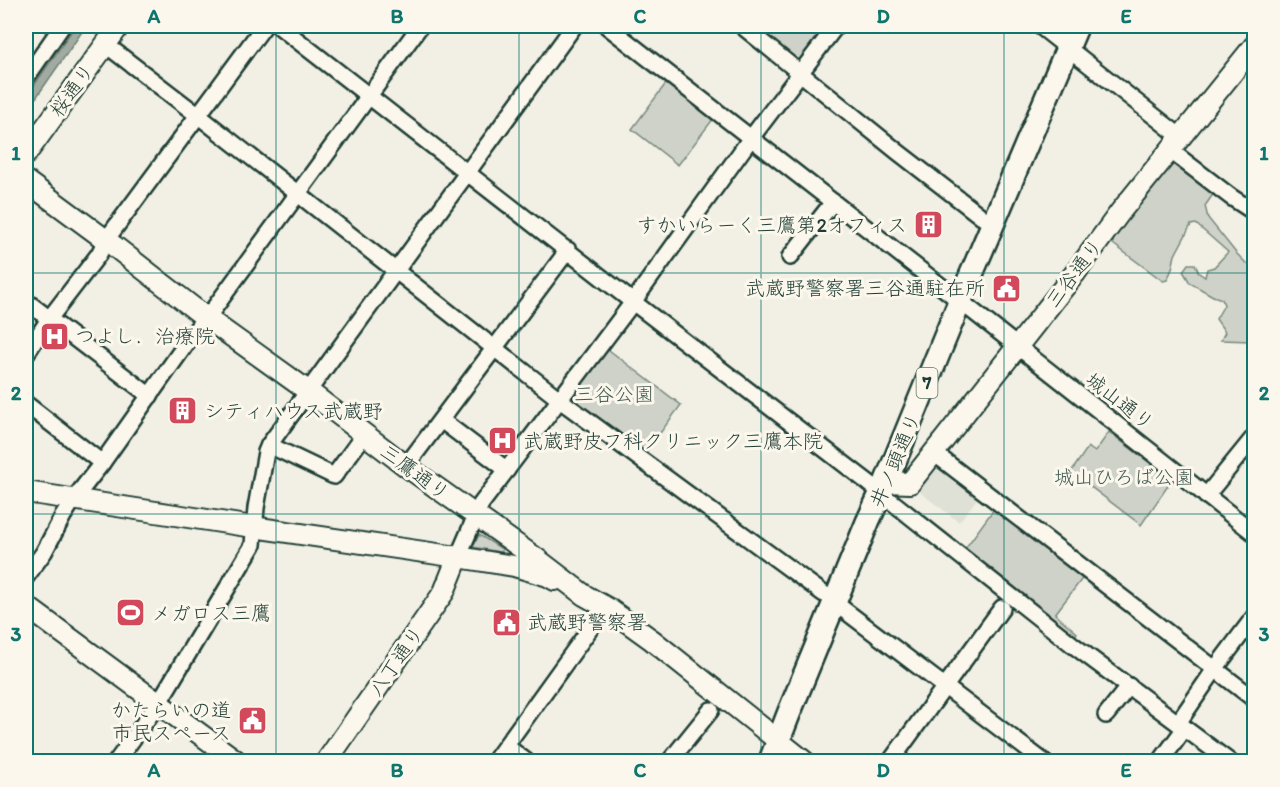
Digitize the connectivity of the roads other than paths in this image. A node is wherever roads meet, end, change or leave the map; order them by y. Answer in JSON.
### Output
{"nodes":[{"id":1,"x":62,"y":26,"type":"edge"},
{"id":2,"x":119,"y":26,"type":"edge"},
{"id":3,"x":264,"y":26,"type":"edge"},
{"id":4,"x":279,"y":26,"type":"edge"},
{"id":5,"x":420,"y":26,"type":"edge"},
{"id":6,"x":574,"y":26,"type":"edge"},
{"id":7,"x":607,"y":26,"type":"edge"},
{"id":8,"x":742,"y":26,"type":"edge"},
{"id":9,"x":836,"y":26,"type":"edge"},
{"id":10,"x":1040,"y":26,"type":"edge"},
{"id":11,"x":1077,"y":26,"type":"edge"},
{"id":12,"x":105,"y":44,"type":"junction"},
{"id":13,"x":1254,"y":46,"type":"edge"},
{"id":14,"x":1068,"y":47,"type":"junction"},
{"id":15,"x":801,"y":73,"type":"junction"},
{"id":16,"x":26,"y":78,"type":"edge"},
{"id":17,"x":369,"y":96,"type":"junction"},
{"id":18,"x":198,"y":115,"type":"junction"},
{"id":19,"x":752,"y":138,"type":"junction"},
{"id":20,"x":1176,"y":144,"type":"junction"},
{"id":21,"x":26,"y":154,"type":"edge"},
{"id":22,"x":468,"y":173,"type":"junction"},
{"id":23,"x":26,"y":181,"type":"edge"},
{"id":24,"x":298,"y":194,"type":"junction"},
{"id":25,"x":833,"y":202,"type":"junction"},
{"id":26,"x":1254,"y":213,"type":"edge"},
{"id":27,"x":993,"y":224,"type":"junction"},
{"id":28,"x":106,"y":240,"type":"junction"},
{"id":29,"x":568,"y":250,"type":"junction"},
{"id":30,"x":790,"y":257,"type":"dead end"},
{"id":31,"x":396,"y":271,"type":"junction"},
{"id":32,"x":26,"y":301,"type":"edge"},
{"id":33,"x":960,"y":301,"type":"junction"},
{"id":34,"x":633,"y":302,"type":"junction"},
{"id":35,"x":206,"y":317,"type":"junction"},
{"id":36,"x":50,"y":319,"type":"junction"},
{"id":37,"x":1017,"y":347,"type":"junction"},
{"id":38,"x":495,"y":348,"type":"junction"},
{"id":39,"x":26,"y":354,"type":"edge"},
{"id":40,"x":308,"y":391,"type":"junction"},
{"id":41,"x":150,"y":396,"type":"junction"},
{"id":42,"x":559,"y":399,"type":"junction"},
{"id":43,"x":26,"y":404,"type":"edge"},
{"id":44,"x":441,"y":420,"type":"junction"},
{"id":45,"x":364,"y":435,"type":"junction"},
{"id":46,"x":1254,"y":436,"type":"edge"},
{"id":47,"x":269,"y":446,"type":"junction"},
{"id":48,"x":934,"y":453,"type":"junction"},
{"id":49,"x":102,"y":463,"type":"junction"},
{"id":50,"x":406,"y":466,"type":"junction"},
{"id":51,"x":507,"y":470,"type":"junction"},
{"id":52,"x":26,"y":492,"type":"edge"},
{"id":53,"x":886,"y":492,"type":"junction"},
{"id":54,"x":1206,"y":496,"type":"junction"},
{"id":55,"x":74,"y":499,"type":"junction"},
{"id":56,"x":476,"y":516,"type":"junction"},
{"id":57,"x":255,"y":527,"type":"junction"},
{"id":58,"x":1254,"y":534,"type":"edge"},
{"id":59,"x":458,"y":557,"type":"junction"},
{"id":60,"x":26,"y":577,"type":"edge"},
{"id":61,"x":584,"y":595,"type":"junction"},
{"id":62,"x":829,"y":598,"type":"junction"},
{"id":63,"x":26,"y":606,"type":"edge"},
{"id":64,"x":1002,"y":608,"type":"dead end"},
{"id":65,"x":1254,"y":617,"type":"edge"},
{"id":66,"x":597,"y":619,"type":"dead end"},
{"id":67,"x":1215,"y":669,"type":"junction"},
{"id":68,"x":944,"y":686,"type":"junction"},
{"id":69,"x":1129,"y":686,"type":"junction"},
{"id":70,"x":1254,"y":699,"type":"edge"},
{"id":71,"x":158,"y":704,"type":"junction"},
{"id":72,"x":711,"y":710,"type":"dead end"},
{"id":73,"x":1106,"y":715,"type":"dead end"},
{"id":74,"x":1181,"y":725,"type":"junction"},
{"id":75,"x":778,"y":741,"type":"junction"},
{"id":76,"x":506,"y":746,"type":"junction"},
{"id":77,"x":116,"y":762,"type":"edge"},
{"id":78,"x":238,"y":762,"type":"edge"},
{"id":79,"x":326,"y":762,"type":"edge"},
{"id":80,"x":494,"y":762,"type":"edge"},
{"id":81,"x":527,"y":762,"type":"edge"},
{"id":82,"x":669,"y":762,"type":"edge"},
{"id":83,"x":770,"y":762,"type":"edge"},
{"id":84,"x":805,"y":762,"type":"edge"},
{"id":85,"x":890,"y":762,"type":"edge"},
{"id":86,"x":1044,"y":762,"type":"edge"},
{"id":87,"x":1160,"y":762,"type":"edge"},
{"id":88,"x":1230,"y":762,"type":"edge"}],
"edges":[{"from":1,"to":16,"type":"street"},
{"from":2,"to":12,"type":"street","name":"桜通り"},
{"from":3,"to":18,"type":"street"},
{"from":4,"to":17,"type":"street"},
{"from":5,"to":17,"type":"street"},
{"from":6,"to":22,"type":"street"},
{"from":7,"to":19,"type":"street","name":"城山通り"},
{"from":8,"to":15,"type":"street"},
{"from":9,"to":15,"type":"street"},
{"from":10,"to":14,"type":"street"},
{"from":11,"to":14,"type":"main road","name":"井ノ頭通り","number":"7"},
{"from":12,"to":18,"type":"street"},
{"from":12,"to":21,"type":"street","name":"桜通り"},
{"from":13,"to":20,"type":"street","name":"三谷通り"},
{"from":14,"to":20,"type":"street"},
{"from":14,"to":27,"type":"main road","name":"井ノ頭通り","number":"7"},
{"from":15,"to":19,"type":"street"},
{"from":15,"to":27,"type":"street"},
{"from":17,"to":22,"type":"street"},
{"from":17,"to":24,"type":"street"},
{"from":18,"to":24,"type":"street"},
{"from":18,"to":28,"type":"street"},
{"from":19,"to":25,"type":"street","name":"城山通り"},
{"from":19,"to":34,"type":"street"},
{"from":20,"to":26,"type":"street"},
{"from":20,"to":37,"type":"street","name":"三谷通り"},
{"from":22,"to":29,"type":"street"},
{"from":22,"to":31,"type":"street"},
{"from":23,"to":28,"type":"street","name":"三鷹通り"},
{"from":24,"to":31,"type":"street"},
{"from":24,"to":35,"type":"street"},
{"from":25,"to":30,"type":"street"},
{"from":25,"to":33,"type":"street","name":"城山通り"},
{"from":27,"to":33,"type":"main road","name":"井ノ頭通り","number":"7"},
{"from":28,"to":35,"type":"street","name":"三鷹通り"},
{"from":28,"to":36,"type":"street"},
{"from":29,"to":34,"type":"street"},
{"from":29,"to":38,"type":"street"},
{"from":31,"to":38,"type":"street"},
{"from":31,"to":40,"type":"street"},
{"from":32,"to":36,"type":"street"},
{"from":33,"to":37,"type":"street","name":"城山通り"},
{"from":33,"to":53,"type":"main road","name":"井ノ頭通り","number":"7"},
{"from":34,"to":42,"type":"street"},
{"from":34,"to":53,"type":"street"},
{"from":35,"to":40,"type":"street","name":"三鷹通り"},
{"from":35,"to":41,"type":"street"},
{"from":36,"to":39,"type":"street"},
{"from":36,"to":41,"type":"street"},
{"from":37,"to":48,"type":"street","name":"三谷通り"},
{"from":37,"to":54,"type":"street","name":"城山通り"},
{"from":38,"to":42,"type":"street"},
{"from":38,"to":44,"type":"street"},
{"from":40,"to":45,"type":"street","name":"三鷹通り"},
{"from":40,"to":47,"type":"street"},
{"from":41,"to":49,"type":"street"},
{"from":42,"to":51,"type":"street"},
{"from":42,"to":62,"type":"street"},
{"from":43,"to":49,"type":"street"},
{"from":44,"to":50,"type":"street"},
{"from":44,"to":51,"type":"street"},
{"from":45,"to":47,"type":"street"},
{"from":45,"to":50,"type":"street","name":"三鷹通り"},
{"from":46,"to":54,"type":"street"},
{"from":47,"to":57,"type":"street"},
{"from":48,"to":53,"type":"street","name":"三谷通り"},
{"from":48,"to":67,"type":"street"},
{"from":49,"to":55,"type":"street"},
{"from":50,"to":56,"type":"street","name":"三鷹通り"},
{"from":51,"to":56,"type":"street"},
{"from":52,"to":55,"type":"street"},
{"from":53,"to":62,"type":"main road","name":"井ノ頭通り","number":"7"},
{"from":53,"to":69,"type":"street"},
{"from":54,"to":58,"type":"street","name":"城山通り"},
{"from":55,"to":57,"type":"street"},
{"from":55,"to":60,"type":"street"},
{"from":56,"to":59,"type":"street"},
{"from":56,"to":61,"type":"street","name":"三鷹通り"},
{"from":57,"to":59,"type":"street"},
{"from":57,"to":71,"type":"street"},
{"from":59,"to":61,"type":"street"},
{"from":59,"to":79,"type":"street","name":"八丁通り"},
{"from":61,"to":75,"type":"street","name":"三鷹通り"},
{"from":62,"to":68,"type":"street"},
{"from":62,"to":75,"type":"main road","name":"井ノ頭通り","number":"7"},
{"from":63,"to":71,"type":"street"},
{"from":64,"to":68,"type":"street"},
{"from":65,"to":67,"type":"street"},
{"from":66,"to":76,"type":"street"},
{"from":67,"to":70,"type":"street"},
{"from":67,"to":74,"type":"street"},
{"from":68,"to":85,"type":"street"},
{"from":68,"to":86,"type":"street"},
{"from":69,"to":73,"type":"street"},
{"from":69,"to":74,"type":"street"},
{"from":71,"to":77,"type":"street"},
{"from":71,"to":78,"type":"street"},
{"from":72,"to":82,"type":"street"},
{"from":74,"to":87,"type":"street"},
{"from":74,"to":88,"type":"street"},
{"from":75,"to":83,"type":"main road","name":"井ノ頭通り","number":"7"},
{"from":75,"to":84,"type":"street","name":"三鷹通り"},
{"from":76,"to":80,"type":"street"},
{"from":76,"to":81,"type":"street"}]}
